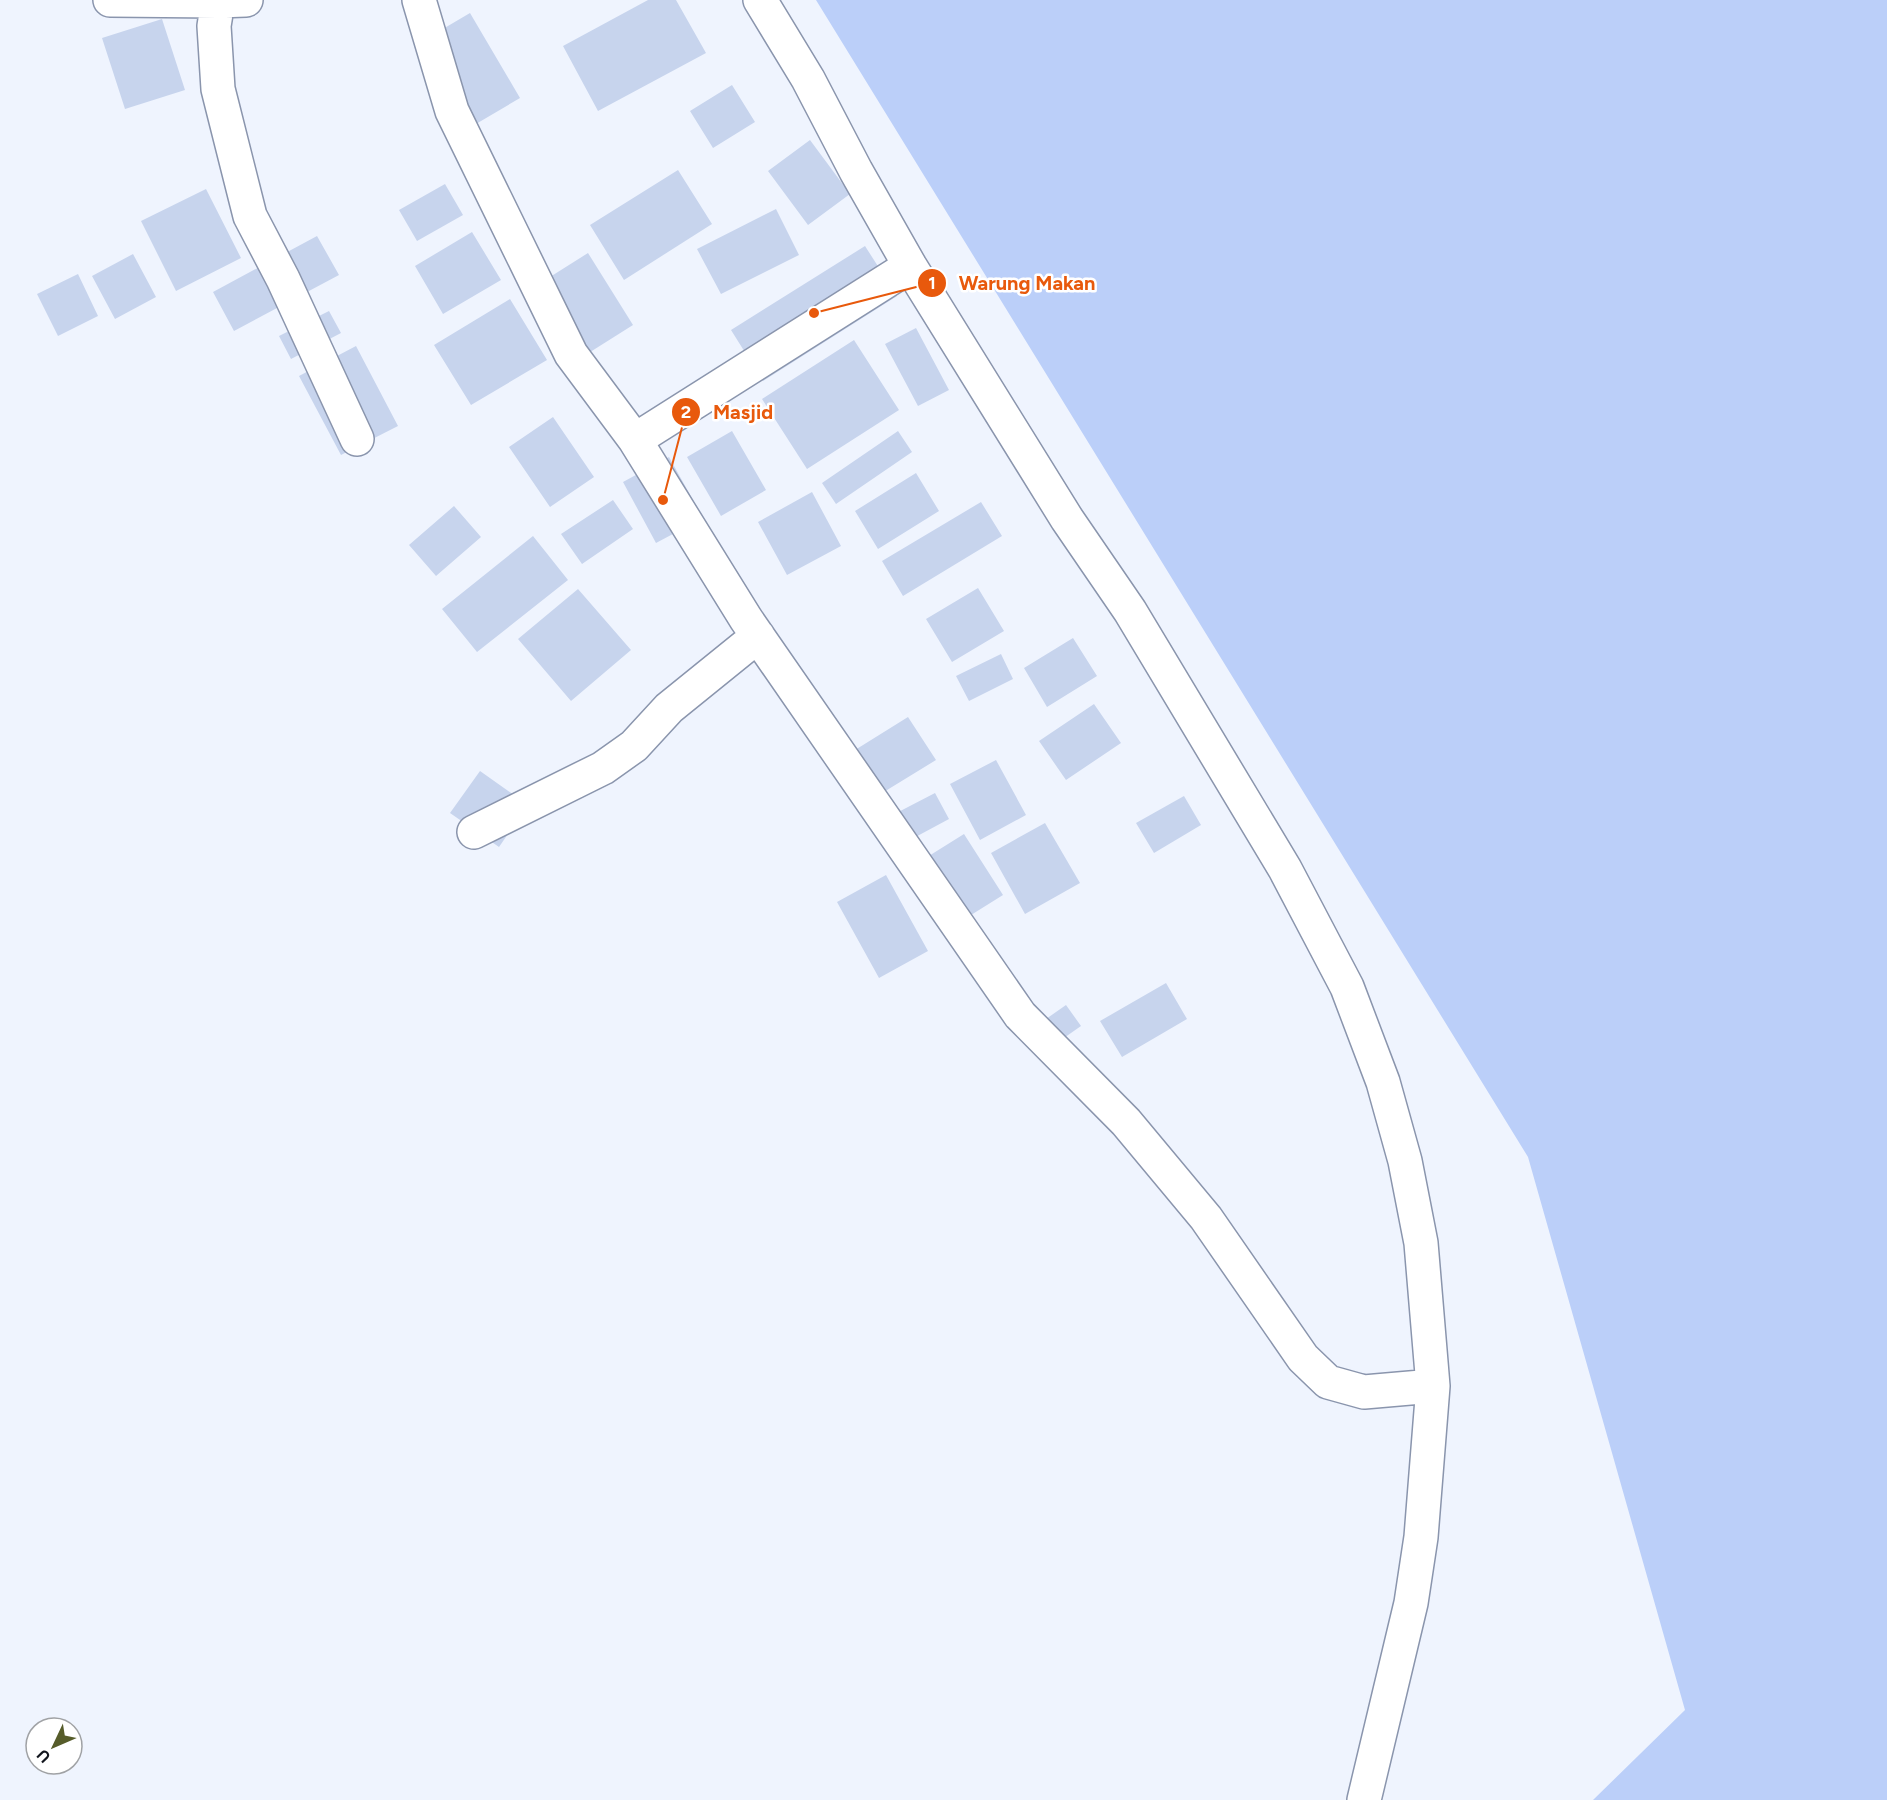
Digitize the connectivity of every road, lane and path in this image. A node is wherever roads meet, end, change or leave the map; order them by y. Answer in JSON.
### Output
{"nodes":[{"id":1,"x":110,"y":0,"type":"edge"},
{"id":2,"x":419,"y":0,"type":"edge"},
{"id":3,"x":760,"y":0,"type":"edge"},
{"id":4,"x":232,"y":1,"type":"edge"},
{"id":5,"x":910,"y":266,"type":"junction"},
{"id":6,"x":357,"y":440,"type":"dead end"},
{"id":7,"x":635,"y":440,"type":"junction"},
{"id":8,"x":758,"y":636,"type":"junction"},
{"id":9,"x":474,"y":832,"type":"dead end"},
{"id":10,"x":1433,"y":1386,"type":"junction"},
{"id":11,"x":1364,"y":1800,"type":"edge"}],
"edges":[{"from":1,"to":4,"type":"street"},
{"from":2,"to":7,"type":"street"},
{"from":3,"to":5,"type":"street"},
{"from":4,"to":6,"type":"street"},
{"from":5,"to":7,"type":"street"},
{"from":5,"to":10,"type":"street"},
{"from":7,"to":8,"type":"street"},
{"from":8,"to":9,"type":"street"},
{"from":8,"to":10,"type":"street"},
{"from":10,"to":11,"type":"street"}]}
